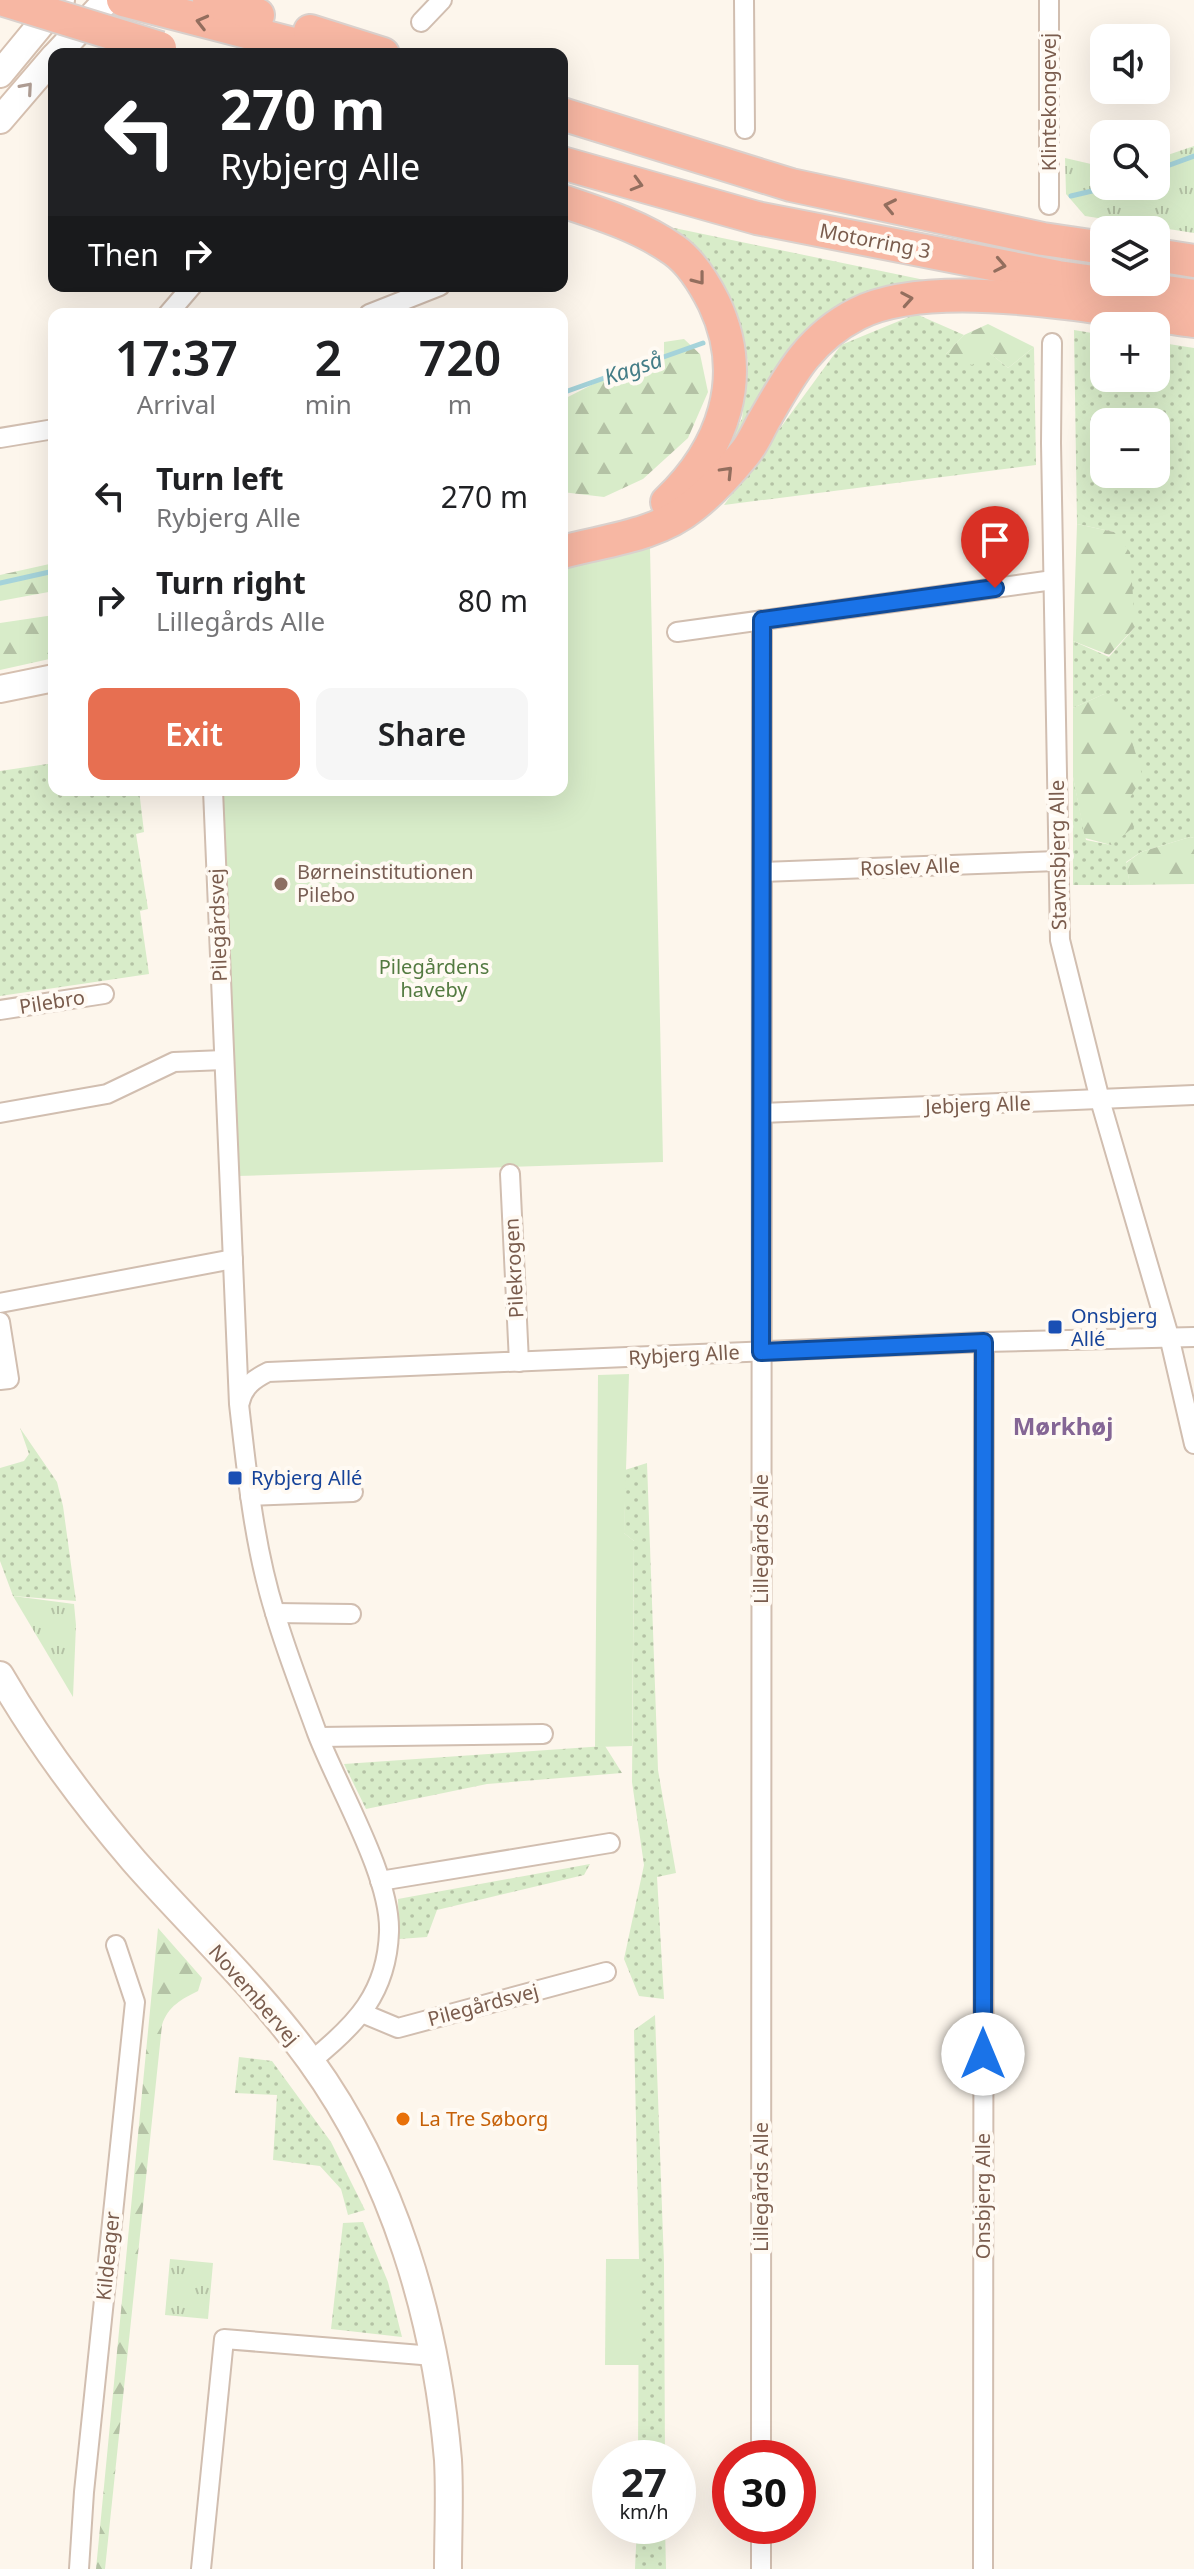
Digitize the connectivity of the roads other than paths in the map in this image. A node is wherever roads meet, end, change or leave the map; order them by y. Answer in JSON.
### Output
{"nodes":[{"id":1,"x":4,"y":0,"type":"edge"},
{"id":2,"x":61,"y":0,"type":"edge"},
{"id":3,"x":209,"y":0,"type":"edge"},
{"id":4,"x":442,"y":0,"type":"edge"},
{"id":5,"x":744,"y":0,"type":"edge"},
{"id":6,"x":1049,"y":0,"type":"edge"},
{"id":7,"x":108,"y":2,"type":"edge"},
{"id":8,"x":421,"y":22,"type":"dead end"},
{"id":9,"x":64,"y":48,"type":"edge"},
{"id":10,"x":159,"y":48,"type":"edge"},
{"id":11,"x":308,"y":48,"type":"edge"},
{"id":12,"x":364,"y":48,"type":"edge"},
{"id":13,"x":48,"y":65,"type":"edge"},
{"id":14,"x":0,"y":74,"type":"edge"},
{"id":15,"x":568,"y":116,"type":"edge"},
{"id":16,"x":0,"y":120,"type":"edge"},
{"id":17,"x":745,"y":129,"type":"dead end"},
{"id":18,"x":568,"y":165,"type":"edge"},
{"id":19,"x":568,"y":203,"type":"edge"},
{"id":20,"x":1049,"y":205,"type":"dead end"},
{"id":21,"x":1090,"y":246,"type":"edge"},
{"id":22,"x":1170,"y":257,"type":"edge"},
{"id":23,"x":1194,"y":261,"type":"edge"},
{"id":24,"x":187,"y":292,"type":"edge"},
{"id":25,"x":425,"y":292,"type":"edge"},
{"id":26,"x":1194,"y":296,"type":"edge"},
{"id":27,"x":173,"y":308,"type":"edge"},
{"id":28,"x":384,"y":308,"type":"edge"},
{"id":29,"x":1194,"y":321,"type":"edge"},
{"id":30,"x":1052,"y":343,"type":"dead end"},
{"id":31,"x":48,"y":430,"type":"edge"},
{"id":32,"x":0,"y":438,"type":"edge"},
{"id":33,"x":615,"y":538,"type":"junction"},
{"id":34,"x":568,"y":550,"type":"edge"},
{"id":35,"x":1053,"y":580,"type":"junction"},
{"id":36,"x":762,"y":620,"type":"junction"},
{"id":37,"x":677,"y":632,"type":"dead end"},
{"id":38,"x":48,"y":679,"type":"edge"},
{"id":39,"x":0,"y":689,"type":"edge"},
{"id":40,"x":213,"y":796,"type":"edge"},
{"id":41,"x":1058,"y":861,"type":"junction"},
{"id":42,"x":762,"y":872,"type":"junction"},
{"id":43,"x":104,"y":994,"type":"dead end"},
{"id":44,"x":0,"y":1010,"type":"edge"},
{"id":45,"x":224,"y":1060,"type":"junction"},
{"id":46,"x":1194,"y":1095,"type":"edge"},
{"id":47,"x":1100,"y":1100,"type":"junction"},
{"id":48,"x":0,"y":1113,"type":"edge"},
{"id":49,"x":762,"y":1113,"type":"junction"},
{"id":50,"x":510,"y":1174,"type":"dead end"},
{"id":51,"x":233,"y":1259,"type":"junction"},
{"id":52,"x":0,"y":1303,"type":"edge"},
{"id":53,"x":0,"y":1322,"type":"edge"},
{"id":54,"x":1169,"y":1336,"type":"junction"},
{"id":55,"x":1194,"y":1337,"type":"edge"},
{"id":56,"x":984,"y":1342,"type":"junction"},
{"id":57,"x":761,"y":1352,"type":"junction"},
{"id":58,"x":519,"y":1362,"type":"junction"},
{"id":59,"x":0,"y":1380,"type":"edge"},
{"id":60,"x":239,"y":1404,"type":"junction"},
{"id":61,"x":1194,"y":1444,"type":"edge"},
{"id":62,"x":353,"y":1492,"type":"dead end"},
{"id":63,"x":250,"y":1496,"type":"junction"},
{"id":64,"x":275,"y":1613,"type":"junction"},
{"id":65,"x":351,"y":1614,"type":"dead end"},
{"id":66,"x":0,"y":1675,"type":"edge"},
{"id":67,"x":543,"y":1734,"type":"dead end"},
{"id":68,"x":319,"y":1737,"type":"junction"},
{"id":69,"x":610,"y":1843,"type":"dead end"},
{"id":70,"x":380,"y":1881,"type":"junction"},
{"id":71,"x":116,"y":1945,"type":"dead end"},
{"id":72,"x":606,"y":1972,"type":"dead end"},
{"id":73,"x":362,"y":2013,"type":"junction"},
{"id":74,"x":311,"y":2061,"type":"junction"},
{"id":75,"x":434,"y":2356,"type":"junction"},
{"id":76,"x":761,"y":2440,"type":"edge"},
{"id":77,"x":761,"y":2544,"type":"edge"},
{"id":78,"x":79,"y":2569,"type":"edge"},
{"id":79,"x":201,"y":2569,"type":"edge"},
{"id":80,"x":448,"y":2569,"type":"edge"},
{"id":81,"x":761,"y":2569,"type":"edge"},
{"id":82,"x":983,"y":2569,"type":"edge"}],
"edges":[{"from":1,"to":10,"type":"highway","bridge":true},
{"from":2,"to":14,"type":"street"},
{"from":3,"to":12,"type":"highway"},
{"from":4,"to":8,"type":"street"},
{"from":5,"to":17,"type":"street"},
{"from":6,"to":20,"type":"street","name":"Klintekongevej"},
{"from":7,"to":9,"type":"street"},
{"from":11,"to":7,"type":"highway","one_way":true},
{"from":16,"to":13,"type":"street","one_way":true},
{"from":21,"to":15,"type":"highway","name":"Motorring 3","one_way":true},
{"from":18,"to":26,"type":"highway","name":"Motorring 3","one_way":true},
{"from":19,"to":33,"type":"highway","one_way":true},
{"from":22,"to":23,"type":"highway"},
{"from":24,"to":27,"type":"street"},
{"from":25,"to":28,"type":"street"},
{"from":33,"to":29,"type":"highway","one_way":true},
{"from":30,"to":35,"type":"street","name":"Stavnsbjerg Alle"},
{"from":31,"to":32,"type":"street"},
{"from":33,"to":34,"type":"highway"},
{"from":35,"to":36,"type":"street"},
{"from":35,"to":41,"type":"street","name":"Stavnsbjerg Alle"},
{"from":36,"to":37,"type":"street"},
{"from":36,"to":42,"type":"street","name":"Lillegårds Alle"},
{"from":38,"to":39,"type":"street"},
{"from":40,"to":45,"type":"street","name":"Pilegårdsvej"},
{"from":41,"to":42,"type":"street","name":"Roslev Alle"},
{"from":41,"to":47,"type":"street","name":"Stavnsbjerg Alle"},
{"from":42,"to":49,"type":"street","name":"Lillegårds Alle"},
{"from":43,"to":44,"type":"street","name":"Pilebro"},
{"from":45,"to":48,"type":"street"},
{"from":45,"to":51,"type":"street","name":"Pilegårdsvej"},
{"from":46,"to":47,"type":"street","name":"Jebjerg Alle"},
{"from":47,"to":49,"type":"street","name":"Jebjerg Alle"},
{"from":47,"to":54,"type":"street","name":"Stavnsbjerg Alle"},
{"from":49,"to":57,"type":"street","name":"Lillegårds Alle"},
{"from":50,"to":58,"type":"street","name":"Pilekrogen"},
{"from":51,"to":52,"type":"street"},
{"from":51,"to":60,"type":"street","name":"Pilegårdsvej"},
{"from":53,"to":59,"type":"street"},
{"from":54,"to":55,"type":"street","name":"Rybjerg Alle"},
{"from":54,"to":56,"type":"street","name":"Rybjerg Alle"},
{"from":54,"to":61,"type":"street","name":"Stavnsbjerg Alle"},
{"from":56,"to":57,"type":"street","name":"Rybjerg Alle"},
{"from":56,"to":82,"type":"street","name":"Onsbjerg Alle"},
{"from":57,"to":58,"type":"street","name":"Rybjerg Alle"},
{"from":57,"to":76,"type":"street","name":"Lillegårds Alle"},
{"from":58,"to":60,"type":"street","name":"Rybjerg Alle"},
{"from":60,"to":63,"type":"street","name":"Pilegårdsvej"},
{"from":62,"to":63,"type":"street"},
{"from":63,"to":64,"type":"street","name":"Pilegårdsvej"},
{"from":64,"to":65,"type":"street"},
{"from":64,"to":68,"type":"street","name":"Pilegårdsvej"},
{"from":66,"to":74,"type":"street","name":"Novembervej"},
{"from":67,"to":68,"type":"street"},
{"from":68,"to":70,"type":"street","name":"Pilegårdsvej"},
{"from":69,"to":70,"type":"street"},
{"from":70,"to":73,"type":"street","name":"Pilegårdsvej"},
{"from":71,"to":78,"type":"street","name":"Kildeager"},
{"from":72,"to":73,"type":"street","name":"Pilegårdsvej"},
{"from":73,"to":74,"type":"street","name":"Pilegårdsvej"},
{"from":74,"to":75,"type":"street","name":"Novembervej"},
{"from":75,"to":79,"type":"street"},
{"from":75,"to":80,"type":"street","name":"Novembervej"},
{"from":77,"to":81,"type":"street"}]}
